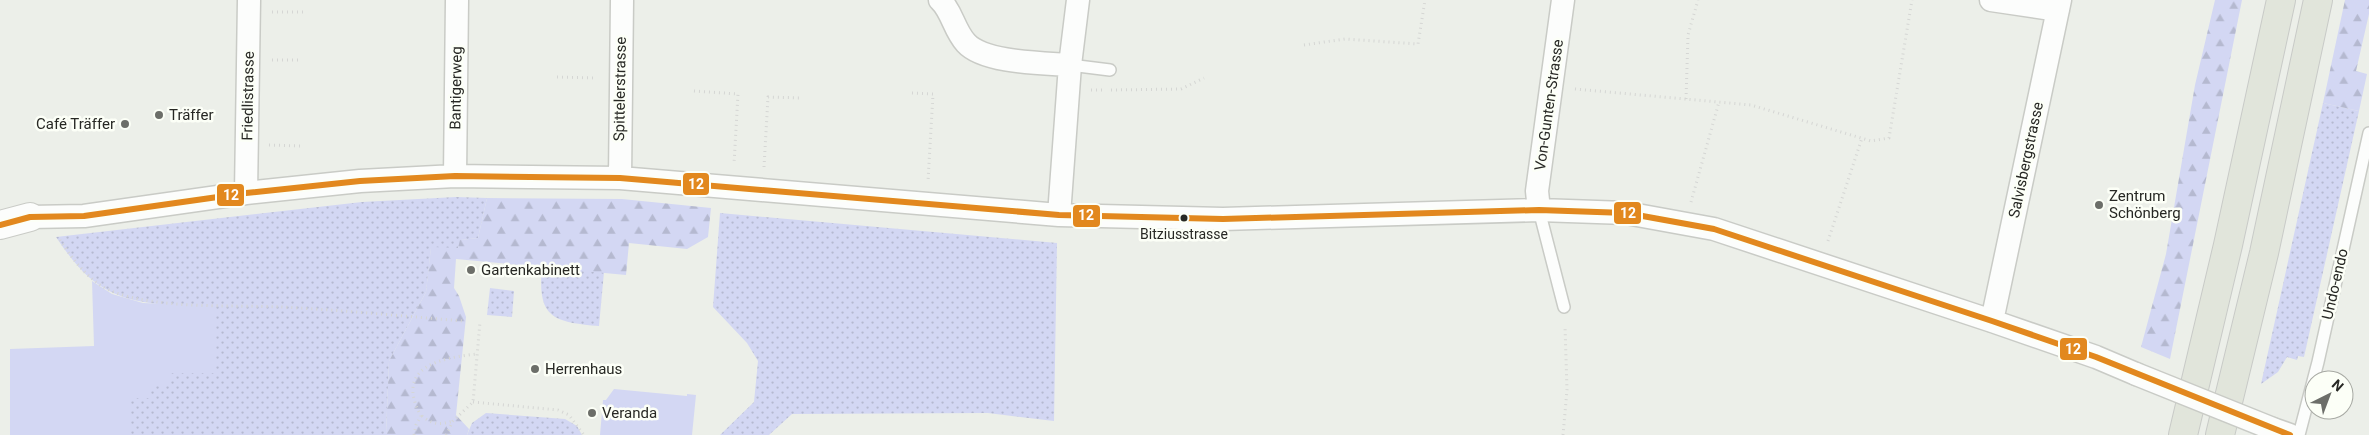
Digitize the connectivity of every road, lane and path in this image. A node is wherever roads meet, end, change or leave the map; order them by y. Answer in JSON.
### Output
{"nodes":[{"id":1,"x":249,"y":0,"type":"edge"},
{"id":2,"x":457,"y":0,"type":"edge"},
{"id":3,"x":622,"y":0,"type":"edge"},
{"id":4,"x":940,"y":0,"type":"edge"},
{"id":5,"x":1078,"y":0,"type":"edge"},
{"id":6,"x":1425,"y":0,"type":"edge"},
{"id":7,"x":1564,"y":0,"type":"edge"},
{"id":8,"x":1698,"y":0,"type":"edge"},
{"id":9,"x":1912,"y":0,"type":"edge"},
{"id":10,"x":1991,"y":0,"type":"edge"},
{"id":11,"x":2281,"y":0,"type":"edge"},
{"id":12,"x":2318,"y":0,"type":"edge"},
{"id":13,"x":2058,"y":5,"type":"edge"},
{"id":14,"x":283,"y":12,"type":"dead end"},
{"id":15,"x":303,"y":12,"type":"dead end"},
{"id":16,"x":1304,"y":45,"type":"dead end"},
{"id":17,"x":282,"y":60,"type":"dead end"},
{"id":18,"x":302,"y":60,"type":"dead end"},
{"id":19,"x":1070,"y":66,"type":"junction"},
{"id":20,"x":1110,"y":70,"type":"dead end"},
{"id":21,"x":557,"y":77,"type":"dead end"},
{"id":22,"x":598,"y":78,"type":"dead end"},
{"id":23,"x":1204,"y":78,"type":"dead end"},
{"id":24,"x":1572,"y":89,"type":"dead end"},
{"id":25,"x":694,"y":91,"type":"dead end"},
{"id":26,"x":1083,"y":91,"type":"dead end"},
{"id":27,"x":912,"y":93,"type":"dead end"},
{"id":28,"x":802,"y":98,"type":"dead end"},
{"id":29,"x":1686,"y":99,"type":"junction"},
{"id":30,"x":1720,"y":102,"type":"junction"},
{"id":31,"x":2369,"y":133,"type":"edge"},
{"id":32,"x":1862,"y":138,"type":"junction"},
{"id":33,"x":280,"y":146,"type":"dead end"},
{"id":34,"x":301,"y":146,"type":"dead end"},
{"id":35,"x":734,"y":170,"type":"dead end"},
{"id":36,"x":764,"y":173,"type":"dead end"},
{"id":37,"x":455,"y":176,"type":"junction"},
{"id":38,"x":620,"y":178,"type":"junction"},
{"id":39,"x":928,"y":185,"type":"dead end"},
{"id":40,"x":246,"y":193,"type":"junction"},
{"id":41,"x":1691,"y":205,"type":"dead end"},
{"id":42,"x":1539,"y":210,"type":"junction"},
{"id":43,"x":0,"y":215,"type":"edge"},
{"id":44,"x":1059,"y":215,"type":"junction"},
{"id":45,"x":41,"y":218,"type":"junction"},
{"id":46,"x":0,"y":225,"type":"edge"},
{"id":47,"x":1826,"y":246,"type":"dead end"},
{"id":48,"x":1564,"y":307,"type":"joint"},
{"id":49,"x":463,"y":321,"type":"dead end"},
{"id":50,"x":1992,"y":321,"type":"junction"},
{"id":51,"x":480,"y":322,"type":"dead end"},
{"id":52,"x":477,"y":354,"type":"junction"},
{"id":53,"x":473,"y":402,"type":"junction"},
{"id":54,"x":422,"y":416,"type":"junction"},
{"id":55,"x":453,"y":421,"type":"junction"},
{"id":56,"x":2282,"y":432,"type":"edge"},
{"id":57,"x":414,"y":435,"type":"edge"},
{"id":58,"x":446,"y":435,"type":"edge"},
{"id":59,"x":584,"y":435,"type":"edge"},
{"id":60,"x":1564,"y":435,"type":"edge"},
{"id":61,"x":2183,"y":435,"type":"edge"},
{"id":62,"x":2220,"y":435,"type":"edge"},
{"id":63,"x":2299,"y":435,"type":"edge"}],
"edges":[{"from":1,"to":40,"type":"street","name":"Friedlistrasse"},
{"from":2,"to":37,"type":"street","name":"Bantigerweg"},
{"from":3,"to":38,"type":"street","name":"Spittelerstrasse"},
{"from":4,"to":19,"type":"street"},
{"from":5,"to":19,"type":"street"},
{"from":6,"to":16,"type":"path"},
{"from":7,"to":42,"type":"street","name":"Von-Gunten-Strasse"},
{"from":8,"to":29,"type":"path"},
{"from":9,"to":32,"type":"path"},
{"from":10,"to":13,"type":"street"},
{"from":11,"to":61,"type":"highway"},
{"from":12,"to":62,"type":"highway"},
{"from":13,"to":50,"type":"street","name":"Salvisbergstrasse"},
{"from":14,"to":15,"type":"path"},
{"from":17,"to":18,"type":"path"},
{"from":19,"to":20,"type":"lane"},
{"from":19,"to":44,"type":"street"},
{"from":21,"to":22,"type":"path"},
{"from":23,"to":26,"type":"path"},
{"from":24,"to":29,"type":"path"},
{"from":25,"to":35,"type":"path"},
{"from":27,"to":39,"type":"path"},
{"from":28,"to":36,"type":"path"},
{"from":29,"to":30,"type":"path"},
{"from":30,"to":32,"type":"path"},
{"from":30,"to":41,"type":"path"},
{"from":31,"to":63,"type":"lane","name":"Undo-endo"},
{"from":32,"to":47,"type":"path"},
{"from":33,"to":34,"type":"path"},
{"from":37,"to":38,"type":"street"},
{"from":37,"to":40,"type":"street"},
{"from":38,"to":44,"type":"street"},
{"from":40,"to":45,"type":"street"},
{"from":42,"to":44,"type":"street"},
{"from":42,"to":48,"type":"lane"},
{"from":42,"to":50,"type":"street"},
{"from":43,"to":45,"type":"street"},
{"from":45,"to":46,"type":"street"},
{"from":45,"to":49,"type":"path"},
{"from":48,"to":60,"type":"path"},
{"from":50,"to":56,"type":"street","bridge":true},
{"from":51,"to":52,"type":"path"},
{"from":52,"to":53,"type":"path"},
{"from":52,"to":54,"type":"path"},
{"from":53,"to":55,"type":"path"},
{"from":53,"to":59,"type":"path"},
{"from":54,"to":55,"type":"path"},
{"from":54,"to":57,"type":"path"},
{"from":55,"to":58,"type":"path"}]}
